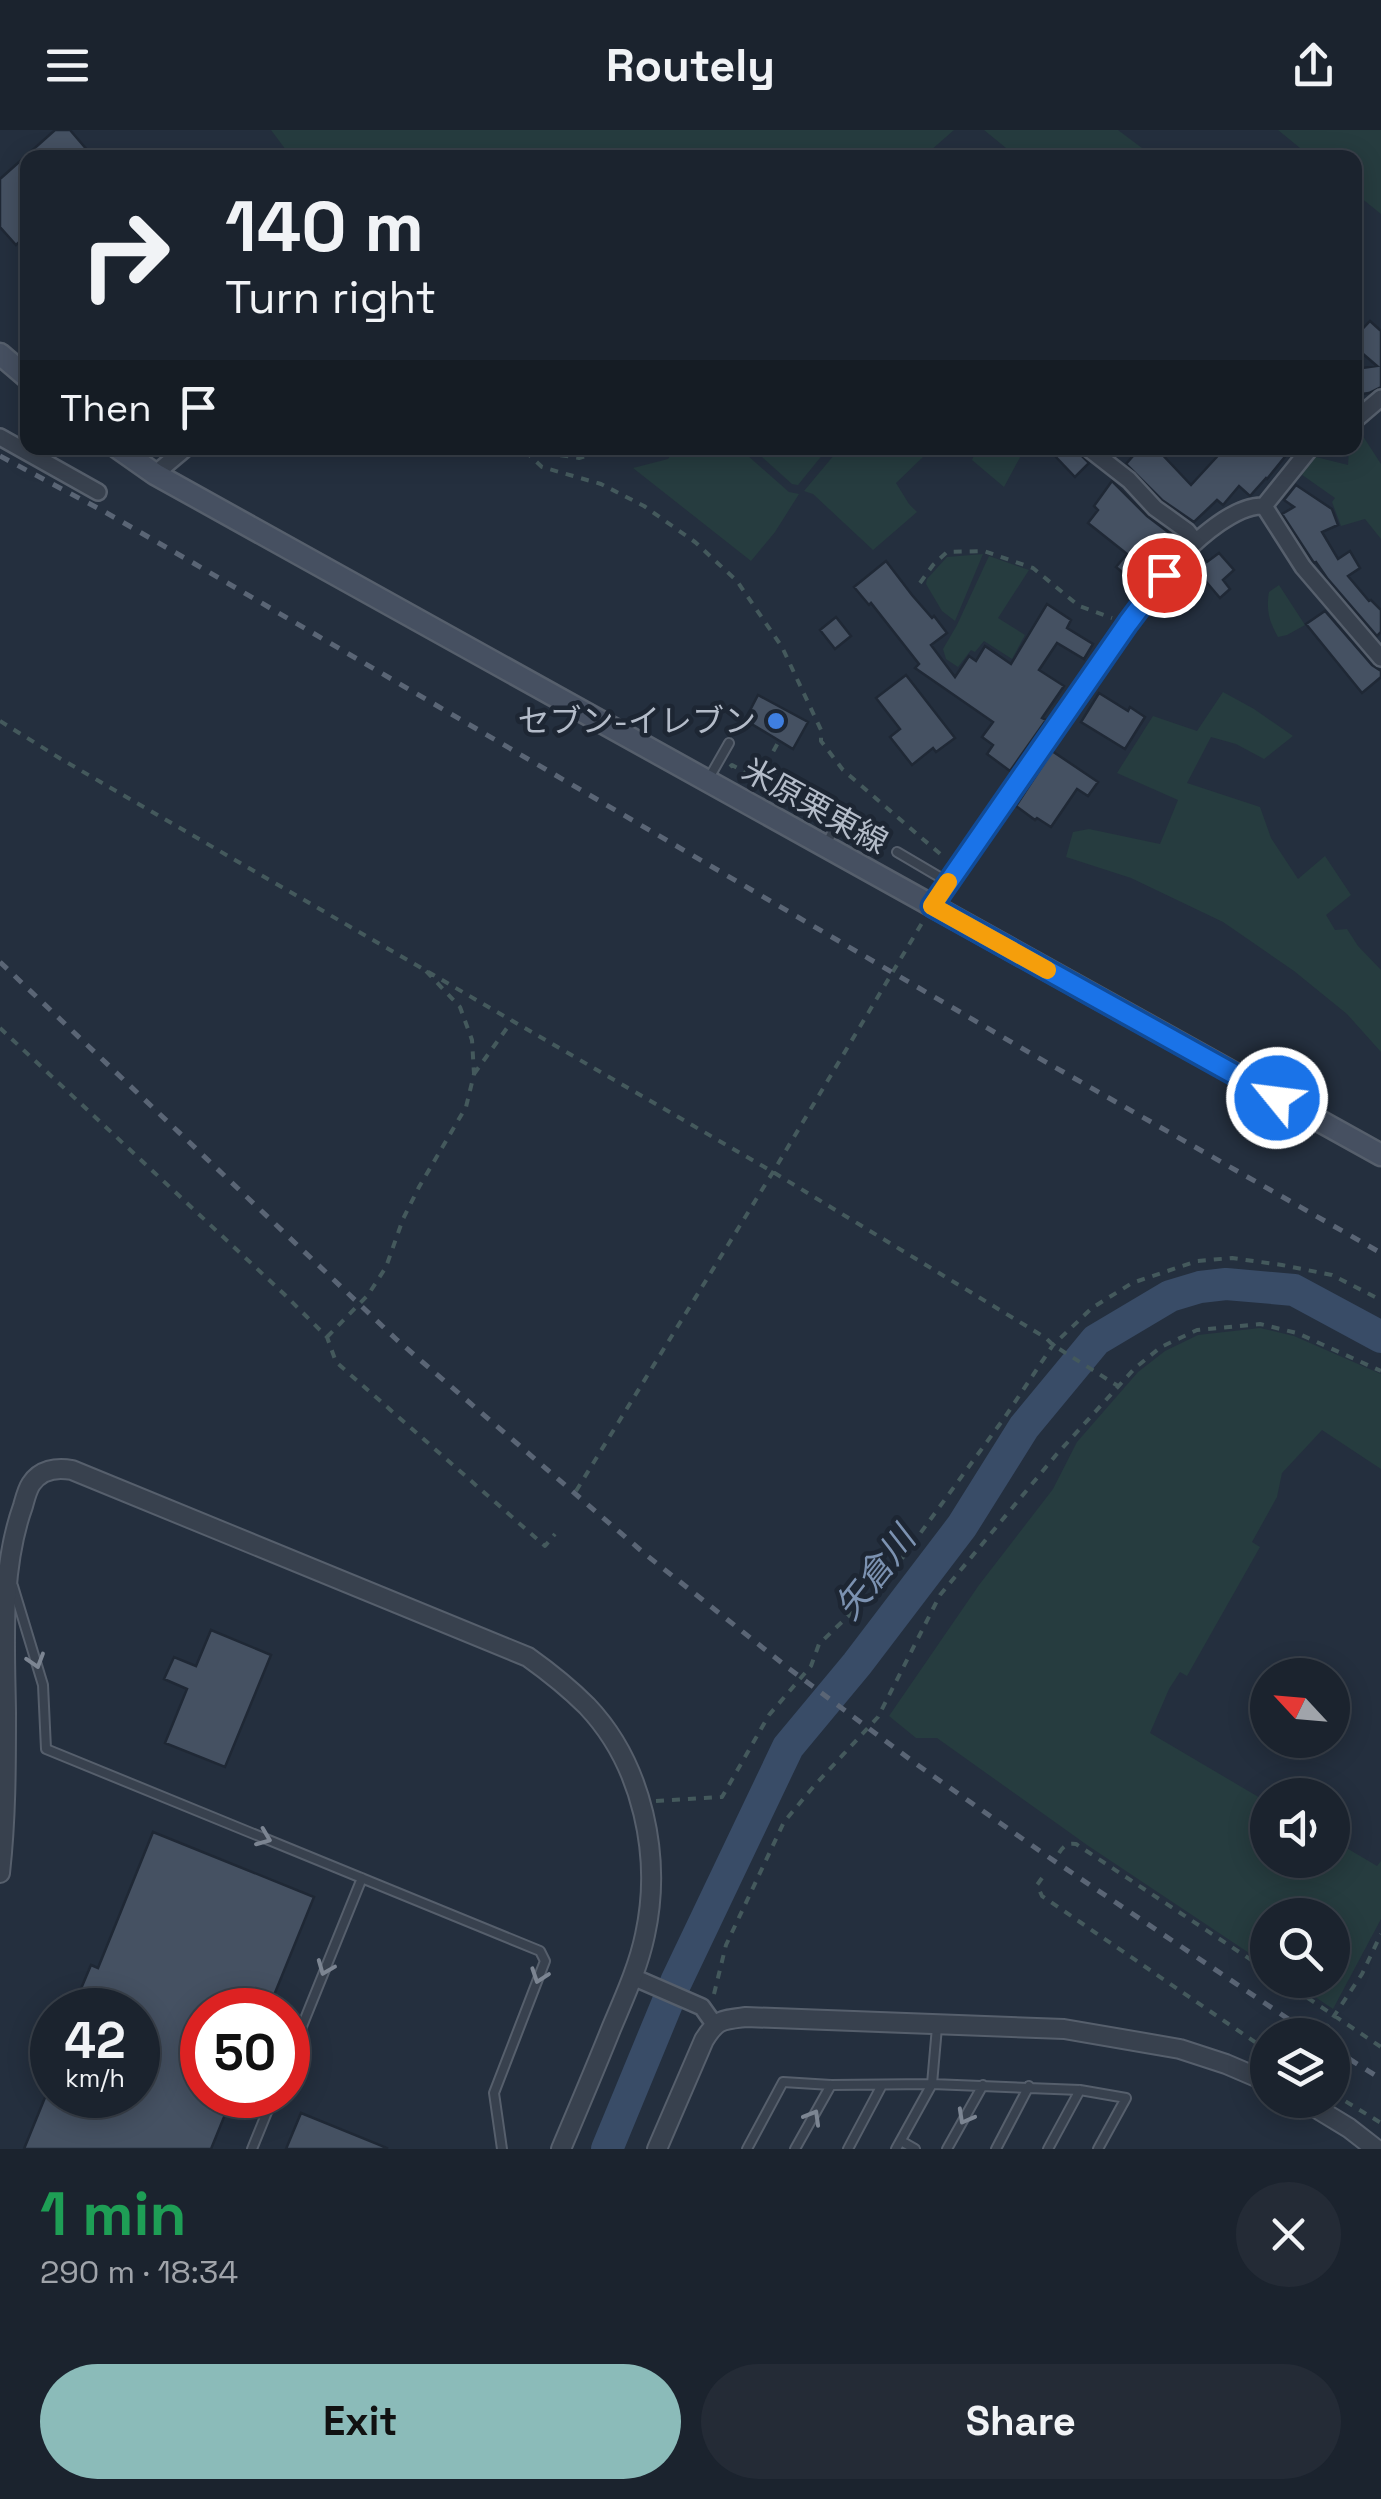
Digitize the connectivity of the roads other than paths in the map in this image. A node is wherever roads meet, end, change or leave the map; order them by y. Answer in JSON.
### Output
{"nodes":[{"id":1,"x":0,"y":354,"type":"edge"},
{"id":2,"x":20,"y":371,"type":"edge"},
{"id":3,"x":32,"y":455,"type":"edge"},
{"id":4,"x":128,"y":455,"type":"edge"},
{"id":5,"x":178,"y":455,"type":"edge"},
{"id":6,"x":1097,"y":455,"type":"edge"},
{"id":7,"x":1304,"y":455,"type":"edge"},
{"id":8,"x":155,"y":474,"type":"junction"},
{"id":9,"x":98,"y":492,"type":"dead end"},
{"id":10,"x":1264,"y":506,"type":"junction"},
{"id":11,"x":1196,"y":542,"type":"junction"},
{"id":12,"x":1381,"y":658,"type":"edge"},
{"id":13,"x":728,"y":742,"type":"dead end"},
{"id":14,"x":716,"y":778,"type":"junction"},
{"id":15,"x":843,"y":811,"type":"dead end"},
{"id":16,"x":825,"y":846,"type":"junction"},
{"id":17,"x":898,"y":852,"type":"dead end"},
{"id":18,"x":953,"y":875,"type":"junction"},
{"id":19,"x":932,"y":906,"type":"junction"},
{"id":20,"x":1381,"y":1155,"type":"edge"},
{"id":21,"x":8,"y":1568,"type":"junction"},
{"id":22,"x":3,"y":1757,"type":"edge"},
{"id":23,"x":0,"y":1873,"type":"edge"},
{"id":24,"x":362,"y":1878,"type":"junction"},
{"id":25,"x":637,"y":1979,"type":"junction"},
{"id":26,"x":310,"y":2007,"type":"edge"},
{"id":27,"x":714,"y":2024,"type":"junction"},
{"id":28,"x":938,"y":2025,"type":"junction"},
{"id":29,"x":1250,"y":2074,"type":"edge"},
{"id":30,"x":932,"y":2084,"type":"junction"},
{"id":31,"x":882,"y":2085,"type":"junction"},
{"id":32,"x":982,"y":2085,"type":"junction"},
{"id":33,"x":832,"y":2086,"type":"junction"},
{"id":34,"x":1030,"y":2086,"type":"junction"},
{"id":35,"x":1080,"y":2090,"type":"junction"},
{"id":36,"x":265,"y":2118,"type":"edge"},
{"id":37,"x":1333,"y":2118,"type":"edge"},
{"id":38,"x":898,"y":2145,"type":"edge"},
{"id":39,"x":252,"y":2149,"type":"edge"},
{"id":40,"x":502,"y":2149,"type":"edge"},
{"id":41,"x":562,"y":2149,"type":"edge"},
{"id":42,"x":658,"y":2149,"type":"edge"},
{"id":43,"x":747,"y":2149,"type":"edge"},
{"id":44,"x":795,"y":2149,"type":"edge"},
{"id":45,"x":848,"y":2149,"type":"edge"},
{"id":46,"x":915,"y":2149,"type":"edge"},
{"id":47,"x":947,"y":2149,"type":"edge"},
{"id":48,"x":996,"y":2149,"type":"edge"},
{"id":49,"x":1048,"y":2149,"type":"edge"},
{"id":50,"x":1098,"y":2149,"type":"edge"},
{"id":51,"x":1376,"y":2149,"type":"edge"}],
"edges":[{"from":1,"to":2,"type":"main road"},
{"from":3,"to":9,"type":"street"},
{"from":4,"to":8,"type":"main road","name":"米原栗東線"},
{"from":5,"to":8,"type":"street"},
{"from":6,"to":11,"type":"street"},
{"from":7,"to":10,"type":"street"},
{"from":8,"to":14,"type":"main road","name":"米原栗東線"},
{"from":10,"to":11,"type":"street"},
{"from":10,"to":12,"type":"street"},
{"from":11,"to":18,"type":"street"},
{"from":13,"to":14,"type":"lane"},
{"from":14,"to":16,"type":"main road","name":"米原栗東線"},
{"from":15,"to":16,"type":"lane"},
{"from":16,"to":19,"type":"main road","name":"米原栗東線"},
{"from":17,"to":18,"type":"lane"},
{"from":18,"to":19,"type":"street"},
{"from":19,"to":20,"type":"main road","name":"米原栗東線"},
{"from":21,"to":22,"type":"street"},
{"from":21,"to":24,"type":"lane","one_way":true},
{"from":21,"to":25,"type":"street"},
{"from":22,"to":23,"type":"street"},
{"from":24,"to":26,"type":"lane","one_way":true},
{"from":24,"to":40,"type":"lane","one_way":true},
{"from":25,"to":27,"type":"street"},
{"from":25,"to":41,"type":"street"},
{"from":27,"to":28,"type":"street"},
{"from":27,"to":42,"type":"street"},
{"from":28,"to":29,"type":"street"},
{"from":28,"to":30,"type":"lane"},
{"from":30,"to":31,"type":"lane"},
{"from":30,"to":32,"type":"lane"},
{"from":30,"to":38,"type":"lane"},
{"from":31,"to":33,"type":"lane"},
{"from":31,"to":45,"type":"lane"},
{"from":32,"to":34,"type":"lane"},
{"from":32,"to":47,"type":"lane","one_way":true},
{"from":33,"to":43,"type":"lane"},
{"from":44,"to":33,"type":"lane","one_way":true},
{"from":34,"to":35,"type":"lane"},
{"from":34,"to":48,"type":"lane"},
{"from":35,"to":49,"type":"lane"},
{"from":35,"to":50,"type":"lane"},
{"from":36,"to":39,"type":"lane"},
{"from":37,"to":51,"type":"street"},
{"from":38,"to":46,"type":"lane"}]}
